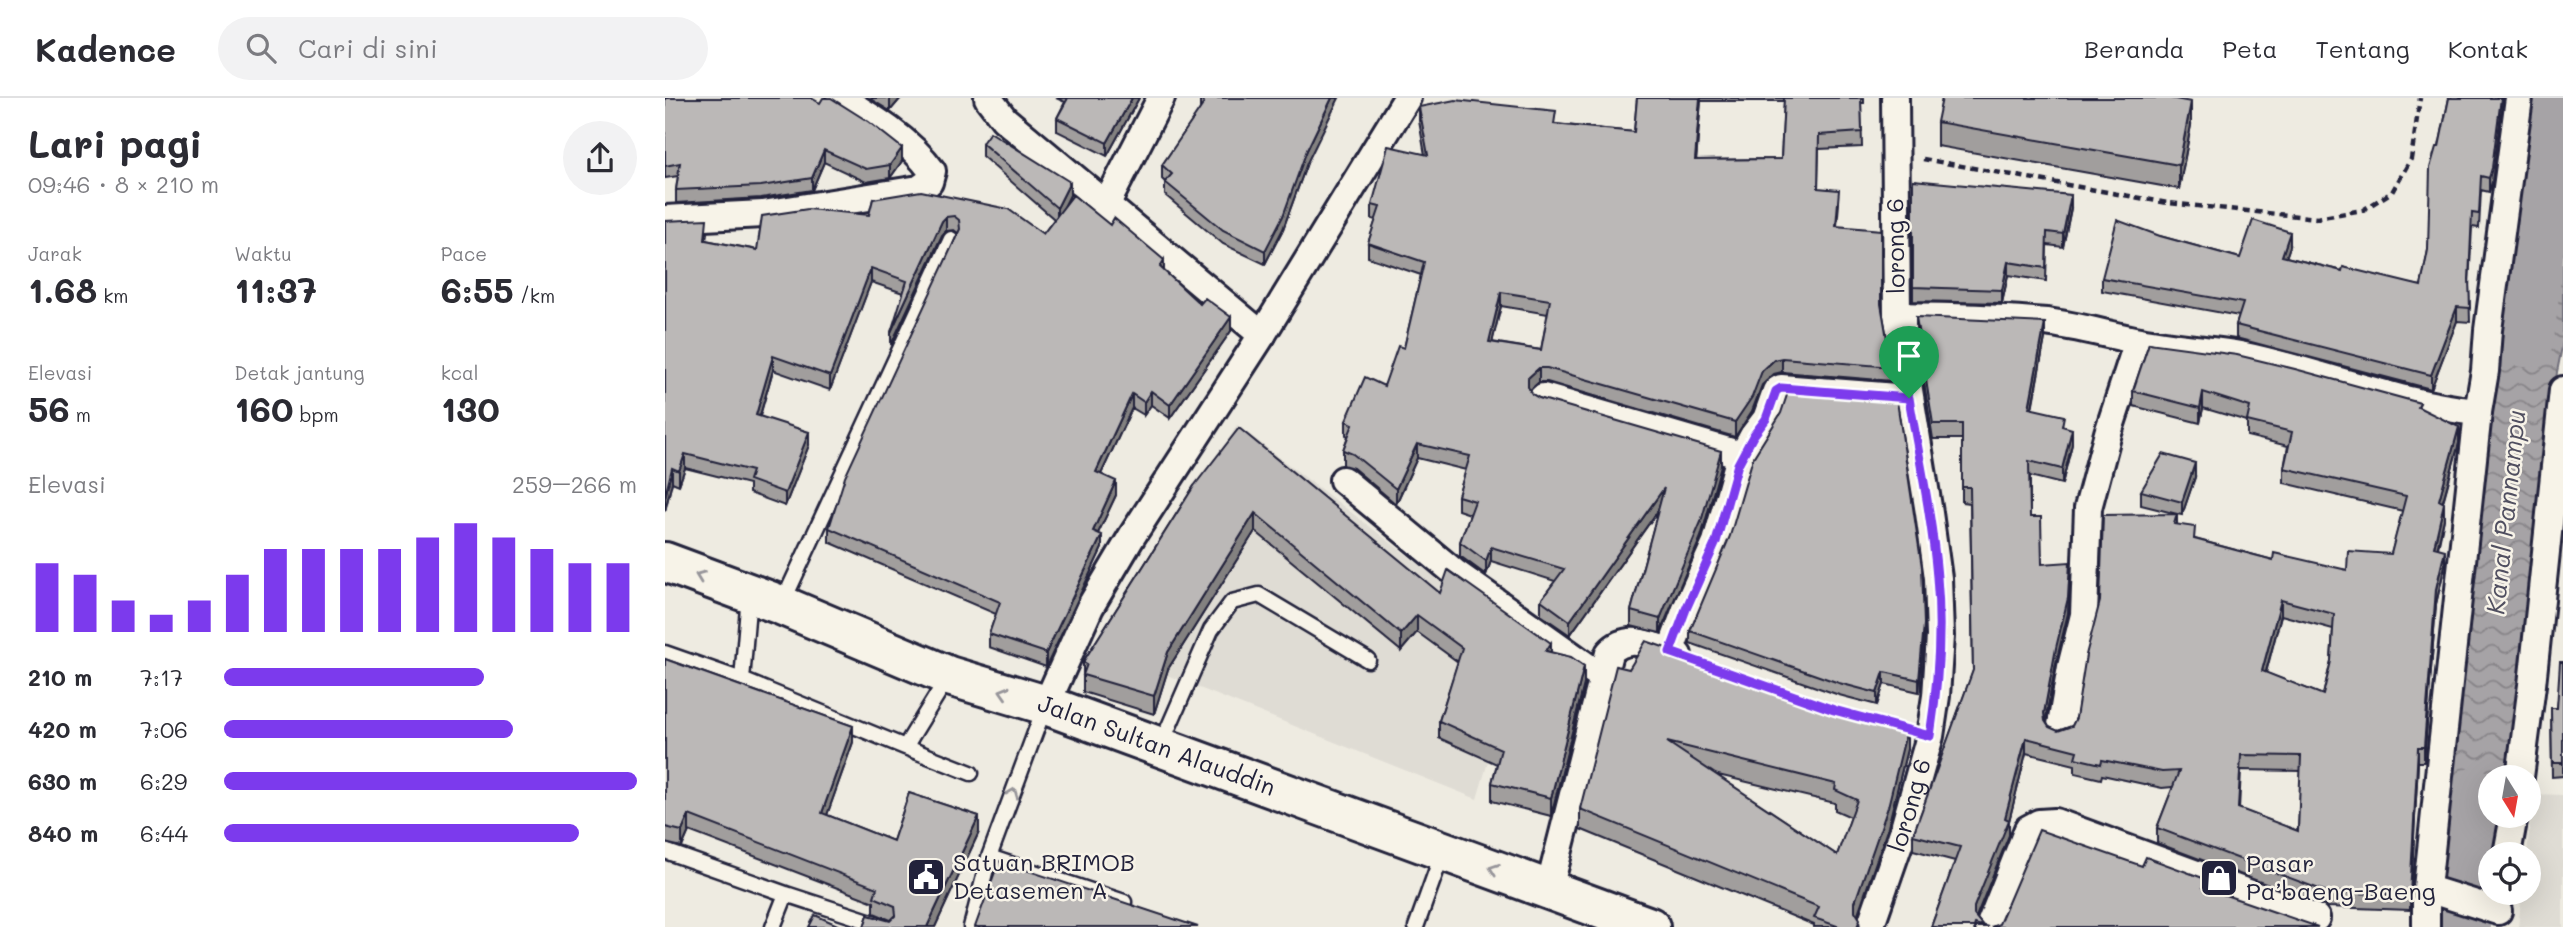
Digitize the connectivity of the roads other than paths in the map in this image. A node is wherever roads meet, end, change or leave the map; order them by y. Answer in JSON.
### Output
{"nodes":[{"id":1,"x":840,"y":98,"type":"edge"},
{"id":2,"x":988,"y":98,"type":"edge"},
{"id":3,"x":1161,"y":98,"type":"edge"},
{"id":4,"x":1407,"y":98,"type":"edge"},
{"id":5,"x":1895,"y":98,"type":"edge"},
{"id":6,"x":2519,"y":98,"type":"edge"},
{"id":7,"x":1105,"y":205,"type":"junction"},
{"id":8,"x":665,"y":219,"type":"edge"},
{"id":9,"x":951,"y":239,"type":"dead end"},
{"id":10,"x":1897,"y":316,"type":"junction"},
{"id":11,"x":1262,"y":335,"type":"junction"},
{"id":12,"x":2139,"y":341,"type":"junction"},
{"id":13,"x":2563,"y":390,"type":"edge"},
{"id":14,"x":1543,"y":397,"type":"edge"},
{"id":15,"x":1909,"y":398,"type":"junction"},
{"id":16,"x":2478,"y":412,"type":"junction"},
{"id":17,"x":1742,"y":455,"type":"junction"},
{"id":18,"x":1343,"y":480,"type":"dead end"},
{"id":19,"x":665,"y":562,"type":"edge"},
{"id":20,"x":765,"y":600,"type":"junction"},
{"id":21,"x":1670,"y":652,"type":"junction"},
{"id":22,"x":665,"y":653,"type":"edge"},
{"id":23,"x":1368,"y":660,"type":"dead end"},
{"id":24,"x":1695,"y":661,"type":"edge"},
{"id":25,"x":949,"y":676,"type":"junction"},
{"id":26,"x":1602,"y":677,"type":"junction"},
{"id":27,"x":742,"y":680,"type":"junction"},
{"id":28,"x":1045,"y":705,"type":"junction"},
{"id":29,"x":2060,"y":731,"type":"edge"},
{"id":30,"x":1164,"y":736,"type":"junction"},
{"id":31,"x":905,"y":747,"type":"junction"},
{"id":32,"x":2522,"y":765,"type":"edge"},
{"id":33,"x":971,"y":773,"type":"dead end"},
{"id":34,"x":1444,"y":850,"type":"junction"},
{"id":35,"x":665,"y":851,"type":"edge"},
{"id":36,"x":989,"y":857,"type":"junction"},
{"id":37,"x":1549,"y":888,"type":"junction"},
{"id":38,"x":2436,"y":892,"type":"junction"},
{"id":39,"x":786,"y":894,"type":"junction"},
{"id":40,"x":1132,"y":905,"type":"edge"},
{"id":41,"x":2495,"y":909,"type":"edge"},
{"id":42,"x":2316,"y":918,"type":"dead end"},
{"id":43,"x":773,"y":927,"type":"edge"},
{"id":44,"x":887,"y":927,"type":"edge"},
{"id":45,"x":971,"y":927,"type":"edge"},
{"id":46,"x":1416,"y":927,"type":"edge"},
{"id":47,"x":1650,"y":927,"type":"edge"},
{"id":48,"x":1870,"y":927,"type":"edge"},
{"id":49,"x":1989,"y":927,"type":"edge"},
{"id":50,"x":2426,"y":927,"type":"edge"}],
"edges":[{"from":1,"to":8,"type":"street"},
{"from":2,"to":7,"type":"street"},
{"from":3,"to":7,"type":"street"},
{"from":4,"to":11,"type":"street"},
{"from":5,"to":10,"type":"street","name":"lorong 6"},
{"from":6,"to":16,"type":"street"},
{"from":7,"to":11,"type":"street"},
{"from":9,"to":20,"type":"lane"},
{"from":10,"to":12,"type":"street"},
{"from":10,"to":15,"type":"street","name":"lorong 6"},
{"from":11,"to":28,"type":"street"},
{"from":12,"to":16,"type":"street"},
{"from":12,"to":29,"type":"street"},
{"from":13,"to":32,"type":"street"},
{"from":14,"to":17,"type":"street"},
{"from":15,"to":17,"type":"street"},
{"from":15,"to":48,"type":"street","name":"lorong 6"},
{"from":16,"to":38,"type":"street"},
{"from":17,"to":21,"type":"street"},
{"from":18,"to":26,"type":"street"},
{"from":20,"to":19,"type":"main road","name":"Jalan Sultan Alauddin","one_way":true},
{"from":20,"to":25,"type":"main road","name":"Jalan Sultan Alauddin"},
{"from":20,"to":27,"type":"lane"},
{"from":21,"to":24,"type":"street"},
{"from":21,"to":26,"type":"street"},
{"from":22,"to":27,"type":"lane"},
{"from":23,"to":30,"type":"lane"},
{"from":28,"to":25,"type":"main road","name":"Jalan Sultan Alauddin","one_way":true},
{"from":25,"to":31,"type":"lane"},
{"from":26,"to":37,"type":"street"},
{"from":27,"to":31,"type":"lane"},
{"from":28,"to":30,"type":"main road","name":"Jalan Sultan Alauddin"},
{"from":36,"to":28,"type":"lane","one_way":true},
{"from":30,"to":34,"type":"main road","name":"Jalan Sultan Alauddin"},
{"from":31,"to":33,"type":"lane"},
{"from":37,"to":34,"type":"main road","name":"Jalan Sultan Alauddin","one_way":true},
{"from":34,"to":46,"type":"lane"},
{"from":35,"to":39,"type":"lane"},
{"from":36,"to":40,"type":"lane"},
{"from":36,"to":45,"type":"lane"},
{"from":37,"to":47,"type":"main road","name":"Jalan Sultan Alauddin"},
{"from":38,"to":41,"type":"street"},
{"from":38,"to":50,"type":"street"},
{"from":39,"to":43,"type":"lane"},
{"from":39,"to":44,"type":"lane"},
{"from":42,"to":49,"type":"street"}]}
